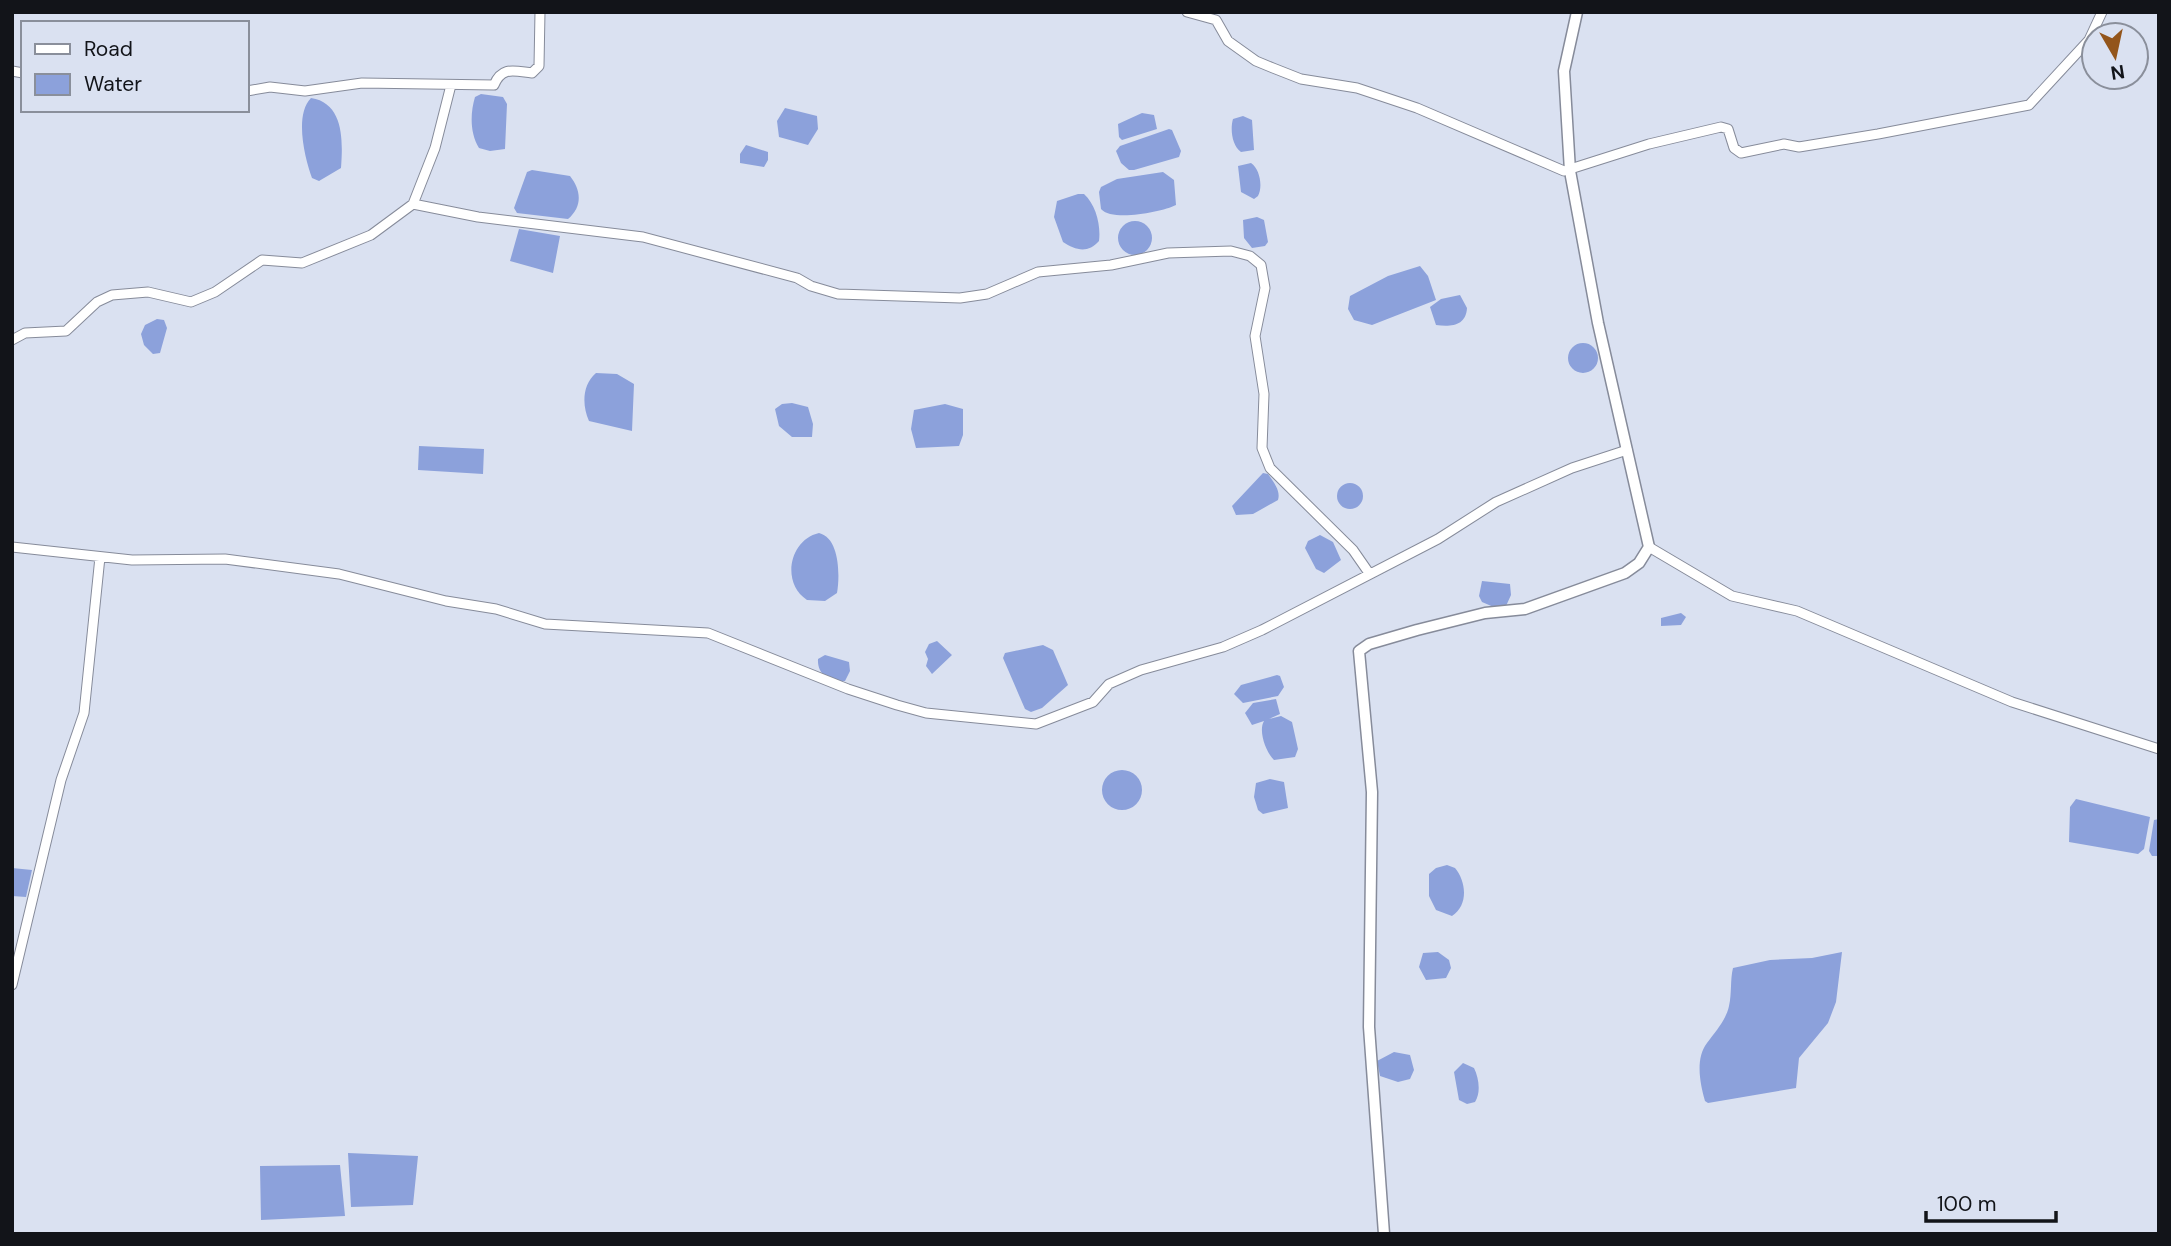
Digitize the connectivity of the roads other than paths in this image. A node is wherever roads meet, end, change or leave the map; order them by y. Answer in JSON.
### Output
{"nodes":[{"id":1,"x":540,"y":12,"type":"edge"},
{"id":2,"x":1187,"y":12,"type":"edge"},
{"id":3,"x":1577,"y":12,"type":"edge"},
{"id":4,"x":2102,"y":12,"type":"edge"},
{"id":5,"x":451,"y":85,"type":"junction"},
{"id":6,"x":248,"y":91,"type":"edge"},
{"id":7,"x":1570,"y":171,"type":"junction"},
{"id":8,"x":413,"y":204,"type":"junction"},
{"id":9,"x":12,"y":340,"type":"edge"},
{"id":10,"x":1627,"y":450,"type":"junction"},
{"id":11,"x":12,"y":547,"type":"edge"},
{"id":12,"x":1648,"y":547,"type":"junction"},
{"id":13,"x":100,"y":558,"type":"junction"},
{"id":14,"x":1369,"y":573,"type":"junction"},
{"id":15,"x":2159,"y":749,"type":"edge"},
{"id":16,"x":12,"y":985,"type":"edge"},
{"id":17,"x":1384,"y":1234,"type":"edge"}],
"edges":[{"from":1,"to":5,"type":"street"},
{"from":2,"to":7,"type":"street"},
{"from":3,"to":7,"type":"street"},
{"from":4,"to":7,"type":"street"},
{"from":5,"to":6,"type":"street"},
{"from":5,"to":8,"type":"street"},
{"from":7,"to":10,"type":"street"},
{"from":8,"to":9,"type":"street"},
{"from":8,"to":14,"type":"street"},
{"from":10,"to":12,"type":"street"},
{"from":10,"to":14,"type":"street"},
{"from":11,"to":13,"type":"street"},
{"from":12,"to":15,"type":"street"},
{"from":12,"to":17,"type":"street"},
{"from":13,"to":14,"type":"street"},
{"from":13,"to":16,"type":"street"}]}
